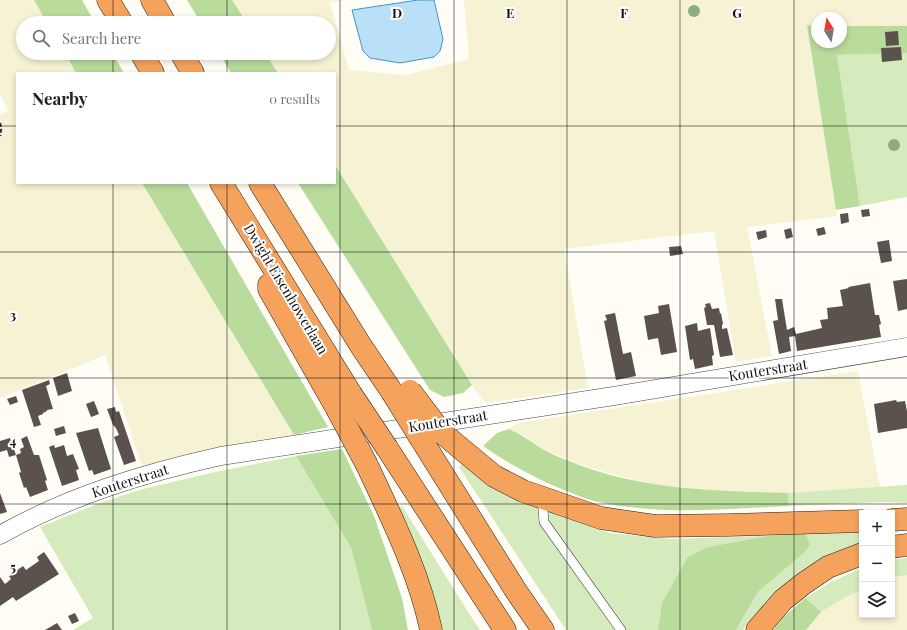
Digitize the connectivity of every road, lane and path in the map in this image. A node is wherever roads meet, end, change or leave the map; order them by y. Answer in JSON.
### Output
{"nodes":[{"id":1,"x":108,"y":0,"type":"edge"},
{"id":2,"x":152,"y":0,"type":"edge"},
{"id":3,"x":118,"y":16,"type":"edge"},
{"id":4,"x":160,"y":16,"type":"edge"},
{"id":5,"x":145,"y":60,"type":"edge"},
{"id":6,"x":185,"y":60,"type":"edge"},
{"id":7,"x":152,"y":72,"type":"edge"},
{"id":8,"x":192,"y":72,"type":"edge"},
{"id":9,"x":0,"y":123,"type":"edge"},
{"id":10,"x":0,"y":136,"type":"edge"},
{"id":11,"x":222,"y":184,"type":"edge"},
{"id":12,"x":261,"y":184,"type":"edge"},
{"id":13,"x":907,"y":347,"type":"edge"},
{"id":14,"x":343,"y":401,"type":"junction"},
{"id":15,"x":431,"y":435,"type":"junction"},
{"id":16,"x":542,"y":498,"type":"junction"},
{"id":17,"x":907,"y":519,"type":"edge"},
{"id":18,"x":895,"y":520,"type":"edge"},
{"id":19,"x":859,"y":521,"type":"edge"},
{"id":20,"x":0,"y":535,"type":"edge"},
{"id":21,"x":907,"y":545,"type":"edge"},
{"id":22,"x":895,"y":547,"type":"edge"},
{"id":23,"x":859,"y":555,"type":"edge"},
{"id":24,"x":431,"y":630,"type":"edge"},
{"id":25,"x":505,"y":630,"type":"edge"},
{"id":26,"x":543,"y":630,"type":"edge"},
{"id":27,"x":621,"y":630,"type":"edge"},
{"id":28,"x":757,"y":630,"type":"edge"}],
"edges":[{"from":1,"to":3,"type":"highway"},
{"from":2,"to":4,"type":"highway"},
{"from":5,"to":7,"type":"highway"},
{"from":6,"to":8,"type":"highway"},
{"from":9,"to":10,"type":"path"},
{"from":11,"to":14,"type":"highway","name":"Dwight Eisenhowerlaan"},
{"from":12,"to":15,"type":"highway","bridge":true},
{"from":13,"to":20,"type":"street","name":"Kouterstraat"},
{"from":14,"to":24,"type":"highway","bridge":true},
{"from":14,"to":25,"type":"highway","bridge":true},
{"from":15,"to":16,"type":"highway"},
{"from":15,"to":26,"type":"highway"},
{"from":16,"to":19,"type":"highway"},
{"from":16,"to":27,"type":"lane"},
{"from":17,"to":18,"type":"highway"},
{"from":21,"to":22,"type":"highway"},
{"from":23,"to":28,"type":"highway"}]}
